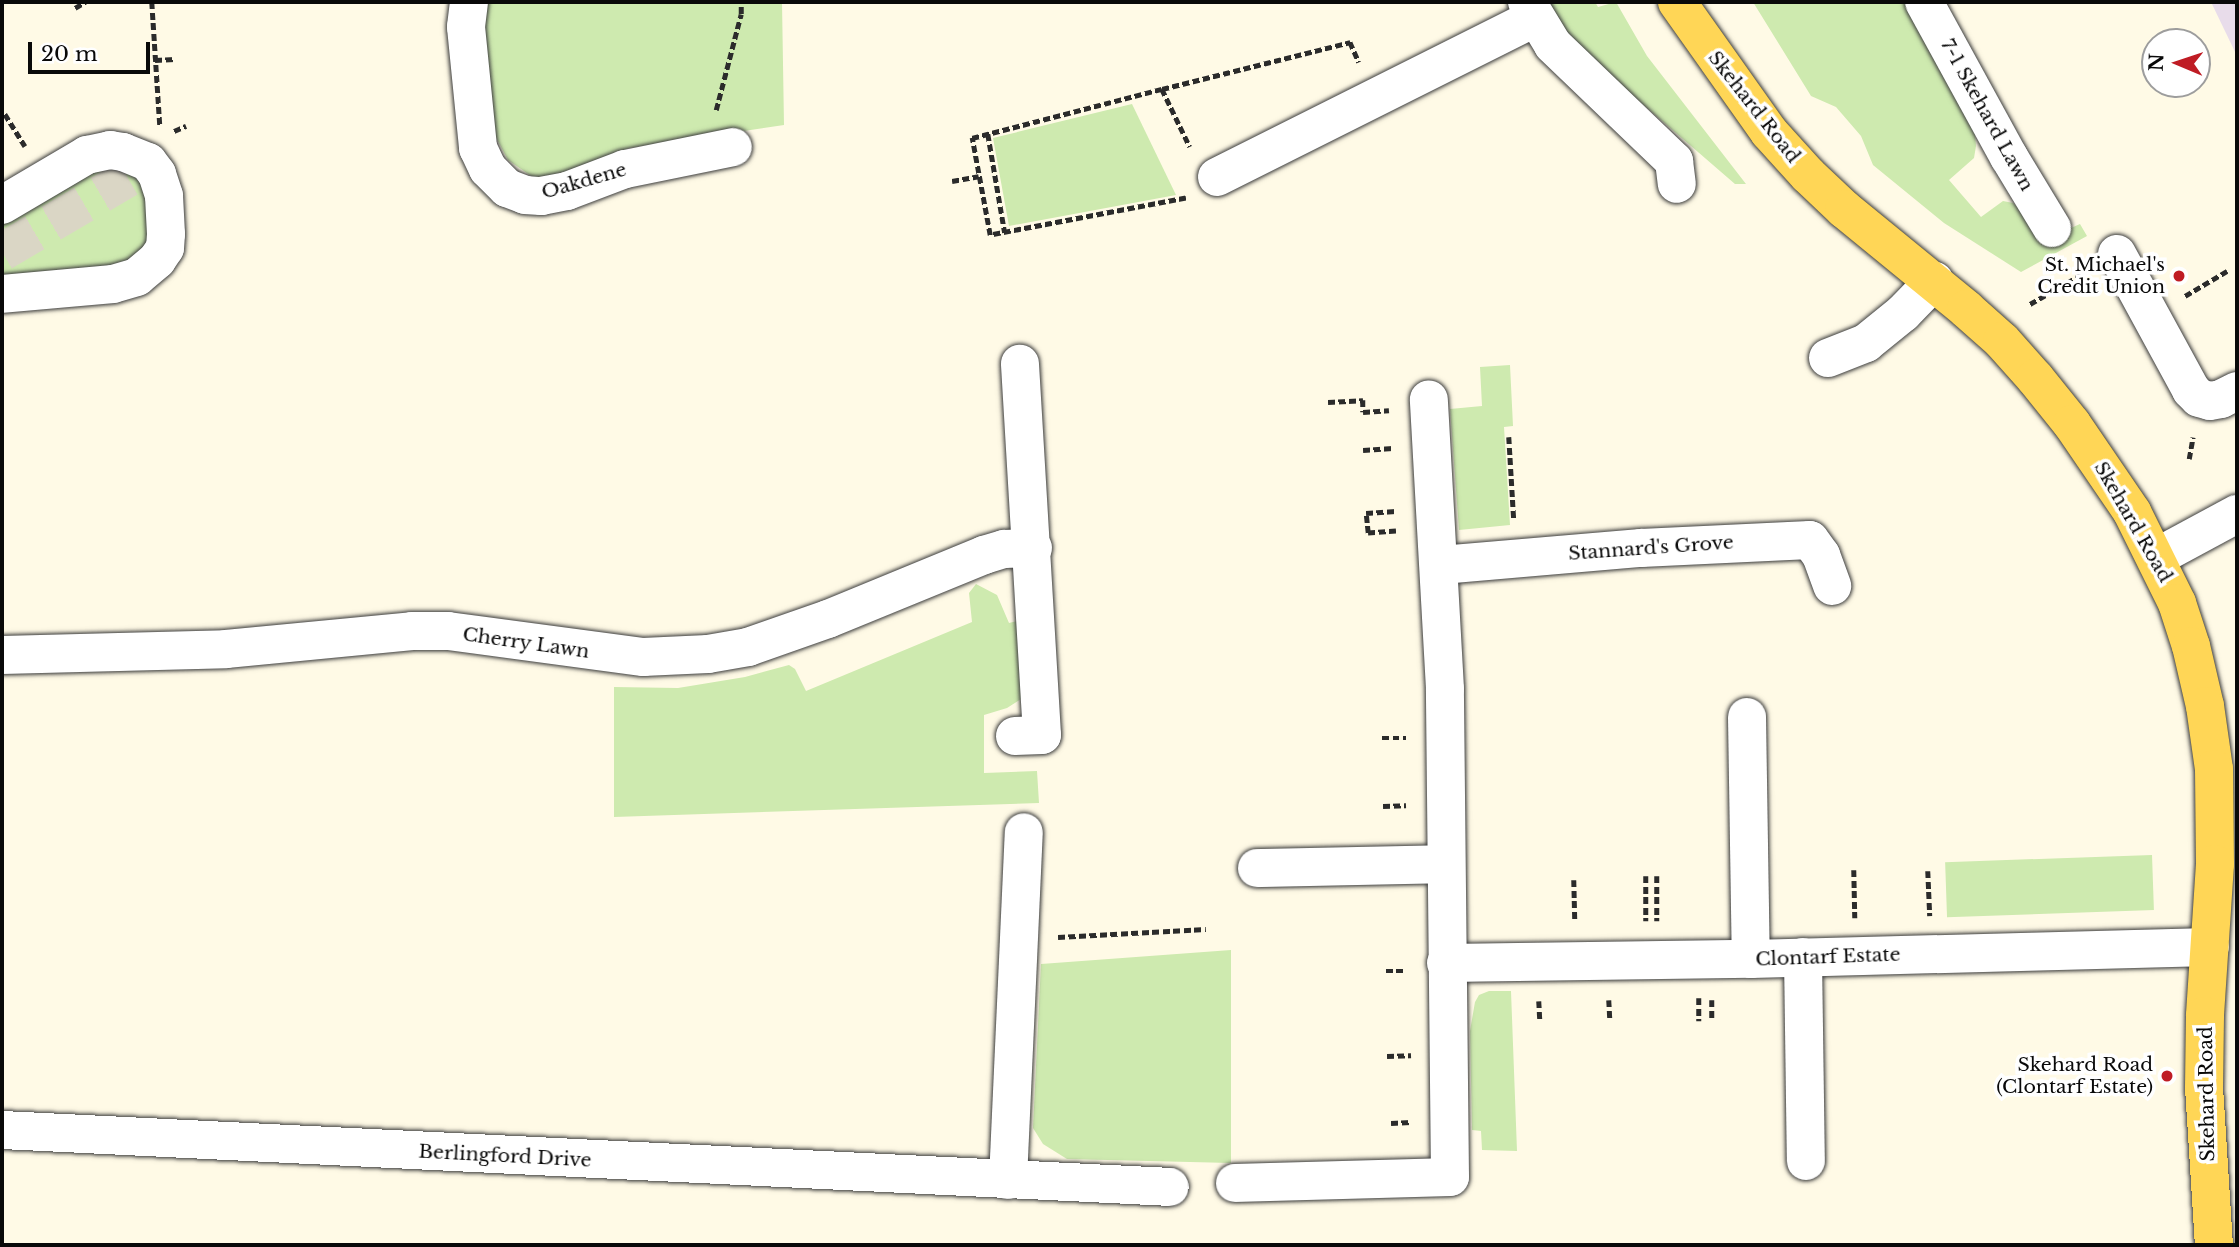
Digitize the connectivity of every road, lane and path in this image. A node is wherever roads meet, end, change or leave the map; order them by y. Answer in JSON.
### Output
{"nodes":[{"id":1,"x":85,"y":2,"type":"edge"},
{"id":2,"x":152,"y":2,"type":"edge"},
{"id":3,"x":469,"y":2,"type":"edge"},
{"id":4,"x":741,"y":2,"type":"edge"},
{"id":5,"x":1677,"y":2,"type":"edge"},
{"id":6,"x":1924,"y":2,"type":"edge"},
{"id":7,"x":75,"y":8,"type":"dead end"},
{"id":8,"x":1531,"y":10,"type":"edge"},
{"id":9,"x":175,"y":59,"type":"dead end"},
{"id":10,"x":155,"y":60,"type":"junction"},
{"id":11,"x":1162,"y":89,"type":"junction"},
{"id":12,"x":1375,"y":97,"type":"junction"},
{"id":13,"x":988,"y":134,"type":"junction"},
{"id":14,"x":719,"y":149,"type":"joint"},
{"id":15,"x":148,"y":162,"type":"junction"},
{"id":16,"x":979,"y":176,"type":"junction"},
{"id":17,"x":952,"y":181,"type":"dead end"},
{"id":18,"x":1213,"y":181,"type":"junction"},
{"id":19,"x":1677,"y":184,"type":"dead end"},
{"id":20,"x":2,"y":205,"type":"edge"},
{"id":21,"x":2052,"y":228,"type":"dead end"},
{"id":22,"x":1005,"y":233,"type":"junction"},
{"id":23,"x":2118,"y":254,"type":"joint"},
{"id":24,"x":2227,"y":271,"type":"dead end"},
{"id":25,"x":1934,"y":281,"type":"junction"},
{"id":26,"x":2,"y":294,"type":"edge"},
{"id":27,"x":2030,"y":304,"type":"dead end"},
{"id":28,"x":2151,"y":317,"type":"junction"},
{"id":29,"x":1828,"y":358,"type":"dead end"},
{"id":30,"x":1020,"y":365,"type":"dead end"},
{"id":31,"x":2237,"y":391,"type":"edge"},
{"id":32,"x":1328,"y":402,"type":"dead end"},
{"id":33,"x":1416,"y":404,"type":"joint"},
{"id":34,"x":1509,"y":437,"type":"dead end"},
{"id":35,"x":1396,"y":448,"type":"dead end"},
{"id":36,"x":1363,"y":450,"type":"dead end"},
{"id":37,"x":1400,"y":511,"type":"dead end"},
{"id":38,"x":2237,"y":514,"type":"edge"},
{"id":39,"x":1402,"y":531,"type":"dead end"},
{"id":40,"x":1515,"y":533,"type":"dead end"},
{"id":41,"x":1033,"y":548,"type":"junction"},
{"id":42,"x":2157,"y":557,"type":"junction"},
{"id":43,"x":1441,"y":565,"type":"junction"},
{"id":44,"x":1832,"y":586,"type":"dead end"},
{"id":45,"x":2,"y":655,"type":"edge"},
{"id":46,"x":1747,"y":717,"type":"dead end"},
{"id":47,"x":1016,"y":736,"type":"dead end"},
{"id":48,"x":1416,"y":737,"type":"dead end"},
{"id":49,"x":1382,"y":738,"type":"dead end"},
{"id":50,"x":1415,"y":805,"type":"dead end"},
{"id":51,"x":1382,"y":806,"type":"dead end"},
{"id":52,"x":1024,"y":832,"type":"dead end"},
{"id":53,"x":1446,"y":864,"type":"junction"},
{"id":54,"x":1257,"y":868,"type":"dead end"},
{"id":55,"x":1854,"y":870,"type":"dead end"},
{"id":56,"x":1928,"y":871,"type":"dead end"},
{"id":57,"x":1646,"y":876,"type":"dead end"},
{"id":58,"x":1657,"y":876,"type":"dead end"},
{"id":59,"x":1574,"y":880,"type":"dead end"},
{"id":60,"x":1930,"y":925,"type":"dead end"},
{"id":61,"x":1856,"y":926,"type":"dead end"},
{"id":62,"x":1206,"y":929,"type":"dead end"},
{"id":63,"x":1020,"y":932,"type":"junction"},
{"id":64,"x":1646,"y":932,"type":"dead end"},
{"id":65,"x":1657,"y":932,"type":"dead end"},
{"id":66,"x":1575,"y":934,"type":"dead end"},
{"id":67,"x":2210,"y":947,"type":"junction"},
{"id":68,"x":1803,"y":957,"type":"junction"},
{"id":69,"x":1751,"y":959,"type":"junction"},
{"id":70,"x":1433,"y":967,"type":"junction"},
{"id":71,"x":1386,"y":971,"type":"dead end"},
{"id":72,"x":1421,"y":1054,"type":"dead end"},
{"id":73,"x":1387,"y":1056,"type":"dead end"},
{"id":74,"x":2,"y":1130,"type":"edge"},
{"id":75,"x":1807,"y":1161,"type":"dead end"},
{"id":76,"x":1008,"y":1180,"type":"junction"},
{"id":77,"x":1235,"y":1183,"type":"dead end"},
{"id":78,"x":1170,"y":1187,"type":"dead end"},
{"id":79,"x":2214,"y":1245,"type":"edge"}],
"edges":[{"from":1,"to":7,"type":"path"},
{"from":2,"to":10,"type":"path"},
{"from":3,"to":14,"type":"street","name":"Oakdene"},
{"from":4,"to":14,"type":"path"},
{"from":5,"to":25,"type":"main road","name":"Skehard Road"},
{"from":6,"to":21,"type":"street","name":"7-1 Skehard Lawn"},
{"from":8,"to":12,"type":"street"},
{"from":8,"to":19,"type":"street"},
{"from":9,"to":10,"type":"path"},
{"from":10,"to":15,"type":"path"},
{"from":11,"to":12,"type":"path"},
{"from":11,"to":13,"type":"path"},
{"from":11,"to":18,"type":"path"},
{"from":12,"to":18,"type":"street"},
{"from":13,"to":16,"type":"path"},
{"from":13,"to":22,"type":"path"},
{"from":15,"to":20,"type":"street"},
{"from":15,"to":26,"type":"street"},
{"from":16,"to":17,"type":"path"},
{"from":16,"to":22,"type":"path"},
{"from":18,"to":22,"type":"path"},
{"from":23,"to":27,"type":"path"},
{"from":23,"to":28,"type":"street"},
{"from":24,"to":28,"type":"path"},
{"from":25,"to":29,"type":"street"},
{"from":25,"to":42,"type":"main road","name":"Skehard Road"},
{"from":28,"to":31,"type":"street"},
{"from":30,"to":41,"type":"street"},
{"from":32,"to":33,"type":"path"},
{"from":33,"to":43,"type":"street"},
{"from":34,"to":40,"type":"path"},
{"from":35,"to":36,"type":"path"},
{"from":37,"to":39,"type":"path"},
{"from":38,"to":42,"type":"street"},
{"from":41,"to":45,"type":"street","name":"Cherry Lawn"},
{"from":41,"to":47,"type":"street"},
{"from":42,"to":67,"type":"main road","name":"Skehard Road"},
{"from":43,"to":44,"type":"street","name":"Stannard's Grove"},
{"from":43,"to":53,"type":"street"},
{"from":46,"to":69,"type":"street"},
{"from":48,"to":49,"type":"path"},
{"from":50,"to":51,"type":"path"},
{"from":52,"to":63,"type":"street"},
{"from":53,"to":54,"type":"street"},
{"from":53,"to":70,"type":"street"},
{"from":55,"to":61,"type":"path"},
{"from":56,"to":60,"type":"path"},
{"from":57,"to":64,"type":"path"},
{"from":58,"to":65,"type":"path"},
{"from":59,"to":66,"type":"path"},
{"from":62,"to":63,"type":"path"},
{"from":63,"to":76,"type":"street"},
{"from":67,"to":68,"type":"street","name":"Clontarf Estate"},
{"from":67,"to":79,"type":"main road","name":"Skehard Road"},
{"from":68,"to":69,"type":"street","name":"Clontarf Estate"},
{"from":68,"to":75,"type":"street"},
{"from":69,"to":70,"type":"street","name":"Clontarf Estate"},
{"from":70,"to":71,"type":"path"},
{"from":70,"to":77,"type":"street"},
{"from":72,"to":73,"type":"path"},
{"from":74,"to":76,"type":"street","name":"Berlingford Drive"},
{"from":76,"to":78,"type":"street","name":"Berlingford Drive"}]}
